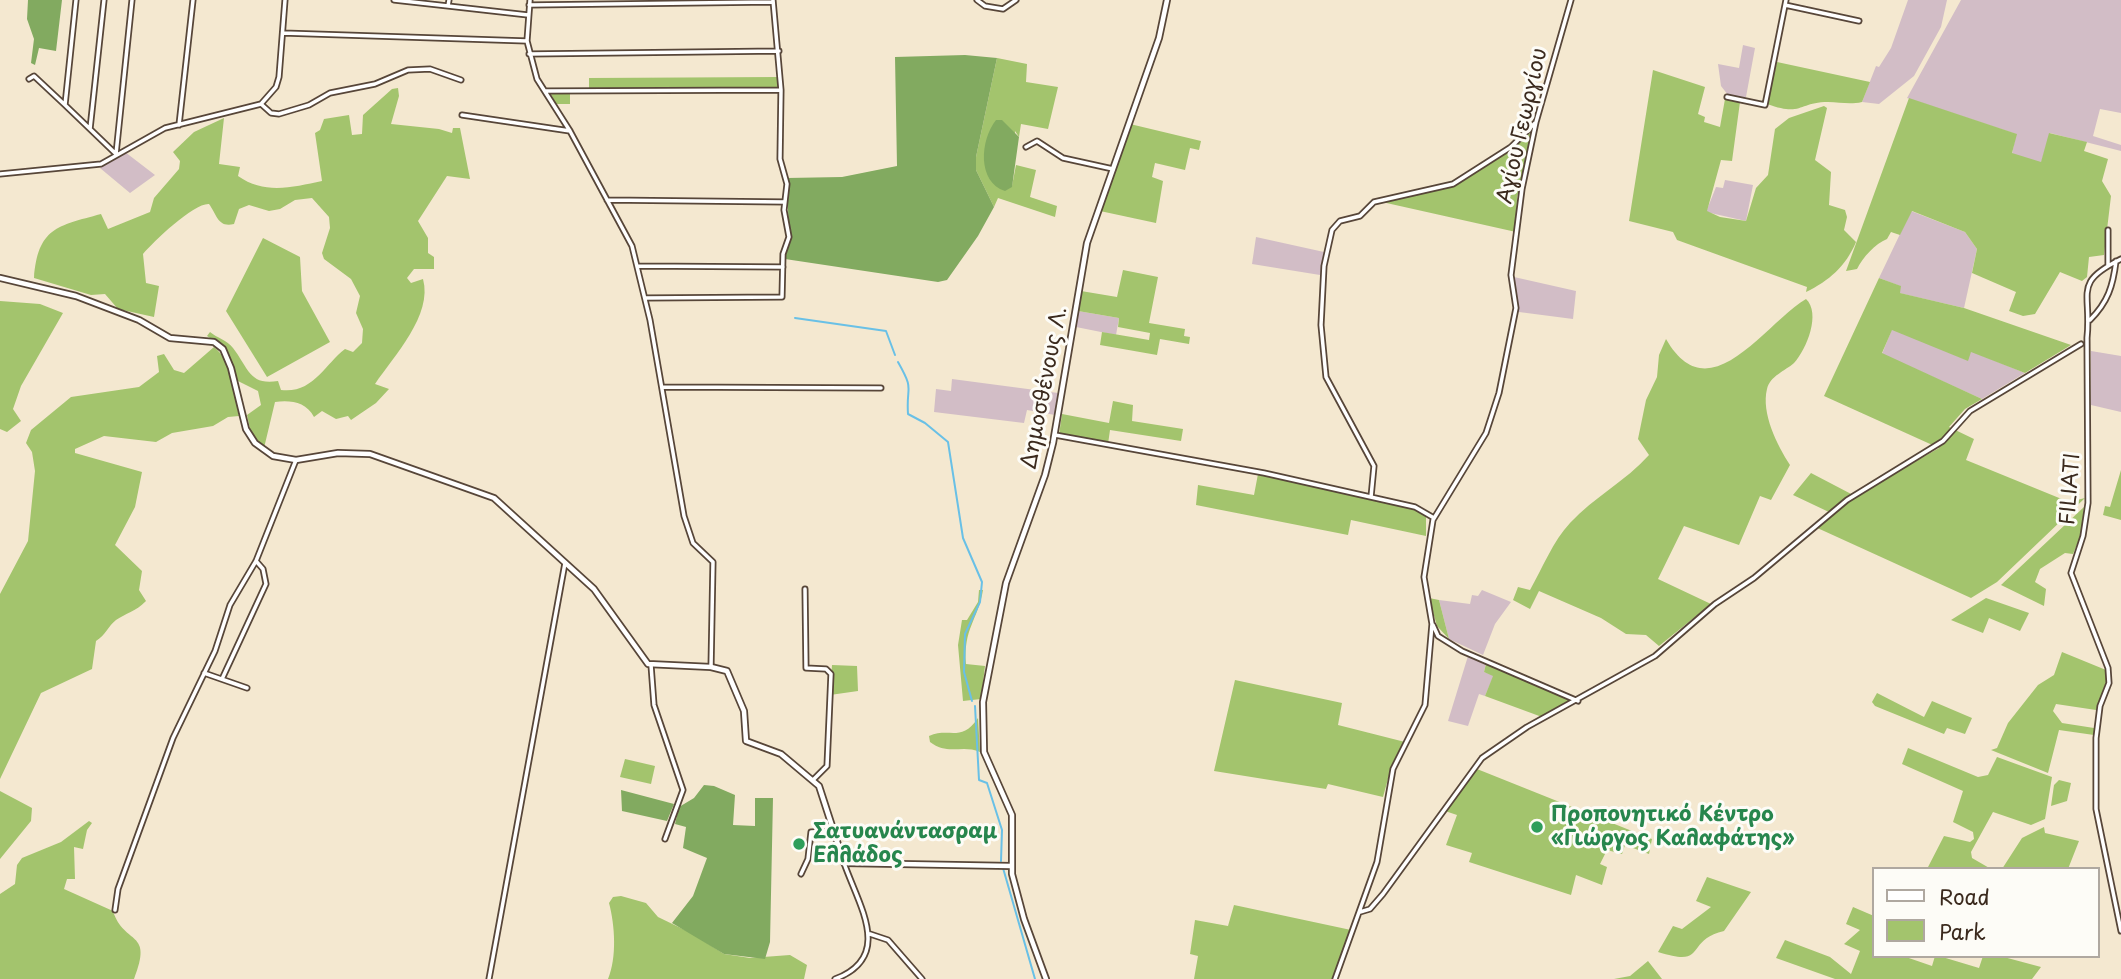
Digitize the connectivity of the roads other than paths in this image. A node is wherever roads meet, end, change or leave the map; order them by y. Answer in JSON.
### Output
{"nodes":[{"id":1,"x":76,"y":0,"type":"edge"},
{"id":2,"x":104,"y":0,"type":"edge"},
{"id":3,"x":132,"y":0,"type":"edge"},
{"id":4,"x":193,"y":0,"type":"edge"},
{"id":5,"x":285,"y":0,"type":"edge"},
{"id":6,"x":394,"y":0,"type":"edge"},
{"id":7,"x":449,"y":0,"type":"edge"},
{"id":8,"x":977,"y":0,"type":"edge"},
{"id":9,"x":1016,"y":0,"type":"edge"},
{"id":10,"x":1167,"y":0,"type":"edge"},
{"id":11,"x":1572,"y":0,"type":"edge"},
{"id":12,"x":773,"y":1,"type":"edge"},
{"id":13,"x":1785,"y":2,"type":"edge"},
{"id":14,"x":530,"y":3,"type":"edge"},
{"id":15,"x":448,"y":6,"type":"junction"},
{"id":16,"x":528,"y":15,"type":"junction"},
{"id":17,"x":1859,"y":21,"type":"dead end"},
{"id":18,"x":283,"y":33,"type":"junction"},
{"id":19,"x":527,"y":41,"type":"junction"},
{"id":20,"x":779,"y":51,"type":"junction"},
{"id":21,"x":529,"y":54,"type":"junction"},
{"id":22,"x":29,"y":79,"type":"dead end"},
{"id":23,"x":461,"y":80,"type":"dead end"},
{"id":24,"x":781,"y":90,"type":"junction"},
{"id":25,"x":545,"y":91,"type":"junction"},
{"id":26,"x":1727,"y":97,"type":"dead end"},
{"id":27,"x":261,"y":104,"type":"junction"},
{"id":28,"x":65,"y":105,"type":"junction"},
{"id":29,"x":462,"y":115,"type":"dead end"},
{"id":30,"x":1536,"y":122,"type":"junction"},
{"id":31,"x":179,"y":125,"type":"junction"},
{"id":32,"x":90,"y":128,"type":"junction"},
{"id":33,"x":570,"y":131,"type":"junction"},
{"id":34,"x":1026,"y":147,"type":"dead end"},
{"id":35,"x":116,"y":154,"type":"junction"},
{"id":36,"x":1113,"y":169,"type":"junction"},
{"id":37,"x":0,"y":174,"type":"edge"},
{"id":38,"x":607,"y":200,"type":"junction"},
{"id":39,"x":785,"y":202,"type":"junction"},
{"id":40,"x":2108,"y":230,"type":"dead end"},
{"id":41,"x":2119,"y":260,"type":"edge"},
{"id":42,"x":2108,"y":265,"type":"junction"},
{"id":43,"x":638,"y":266,"type":"junction"},
{"id":44,"x":783,"y":267,"type":"junction"},
{"id":45,"x":0,"y":278,"type":"edge"},
{"id":46,"x":645,"y":298,"type":"junction"},
{"id":47,"x":2090,"y":320,"type":"junction"},
{"id":48,"x":2081,"y":344,"type":"dead end"},
{"id":49,"x":663,"y":387,"type":"junction"},
{"id":50,"x":881,"y":388,"type":"dead end"},
{"id":51,"x":1055,"y":435,"type":"junction"},
{"id":52,"x":296,"y":460,"type":"junction"},
{"id":53,"x":1371,"y":497,"type":"junction"},
{"id":54,"x":1434,"y":518,"type":"junction"},
{"id":55,"x":256,"y":561,"type":"junction"},
{"id":56,"x":565,"y":563,"type":"junction"},
{"id":57,"x":805,"y":589,"type":"dead end"},
{"id":58,"x":1432,"y":624,"type":"junction"},
{"id":59,"x":651,"y":665,"type":"junction"},
{"id":60,"x":711,"y":667,"type":"junction"},
{"id":61,"x":204,"y":673,"type":"junction"},
{"id":62,"x":222,"y":680,"type":"junction"},
{"id":63,"x":247,"y":688,"type":"dead end"},
{"id":64,"x":1578,"y":701,"type":"junction"},
{"id":65,"x":813,"y":779,"type":"junction"},
{"id":66,"x":834,"y":831,"type":"junction"},
{"id":67,"x":665,"y":839,"type":"dead end"},
{"id":68,"x":844,"y":863,"type":"junction"},
{"id":69,"x":1011,"y":866,"type":"junction"},
{"id":70,"x":800,"y":874,"type":"dead end"},
{"id":71,"x":115,"y":910,"type":"dead end"},
{"id":72,"x":1360,"y":912,"type":"junction"},
{"id":73,"x":2121,"y":931,"type":"edge"},
{"id":74,"x":869,"y":934,"type":"junction"},
{"id":75,"x":489,"y":979,"type":"edge"},
{"id":76,"x":835,"y":979,"type":"edge"},
{"id":77,"x":922,"y":979,"type":"edge"},
{"id":78,"x":1046,"y":979,"type":"edge"},
{"id":79,"x":1335,"y":979,"type":"edge"}],
"edges":[{"from":1,"to":28,"type":"street"},
{"from":2,"to":32,"type":"street"},
{"from":3,"to":35,"type":"street"},
{"from":4,"to":31,"type":"street"},
{"from":5,"to":18,"type":"street"},
{"from":6,"to":15,"type":"street"},
{"from":7,"to":15,"type":"street"},
{"from":8,"to":9,"type":"street"},
{"from":10,"to":36,"type":"street","name":"Δημοσθένους Λ."},
{"from":11,"to":30,"type":"street","name":"Αγίου Γεωργίου"},
{"from":12,"to":14,"type":"street"},
{"from":12,"to":20,"type":"street"},
{"from":13,"to":17,"type":"street"},
{"from":13,"to":26,"type":"street"},
{"from":14,"to":16,"type":"street"},
{"from":15,"to":16,"type":"street"},
{"from":16,"to":19,"type":"street"},
{"from":18,"to":19,"type":"street"},
{"from":18,"to":27,"type":"street"},
{"from":19,"to":21,"type":"street"},
{"from":20,"to":21,"type":"street"},
{"from":20,"to":24,"type":"street"},
{"from":21,"to":25,"type":"street"},
{"from":22,"to":28,"type":"street"},
{"from":23,"to":27,"type":"street"},
{"from":24,"to":25,"type":"street"},
{"from":24,"to":39,"type":"street"},
{"from":25,"to":33,"type":"street"},
{"from":27,"to":31,"type":"street"},
{"from":28,"to":32,"type":"street"},
{"from":29,"to":33,"type":"street"},
{"from":30,"to":53,"type":"street"},
{"from":30,"to":54,"type":"street","name":"Αγίου Γεωργίου"},
{"from":31,"to":35,"type":"street"},
{"from":32,"to":35,"type":"street"},
{"from":33,"to":38,"type":"street"},
{"from":34,"to":36,"type":"street"},
{"from":35,"to":37,"type":"street"},
{"from":36,"to":51,"type":"street","name":"Δημοσθένους Λ."},
{"from":38,"to":39,"type":"street"},
{"from":38,"to":43,"type":"street"},
{"from":39,"to":44,"type":"street"},
{"from":40,"to":42,"type":"street"},
{"from":41,"to":42,"type":"street"},
{"from":41,"to":47,"type":"street"},
{"from":42,"to":47,"type":"street"},
{"from":43,"to":44,"type":"street"},
{"from":43,"to":46,"type":"street"},
{"from":44,"to":46,"type":"street"},
{"from":45,"to":52,"type":"street"},
{"from":46,"to":49,"type":"street"},
{"from":47,"to":73,"type":"street","name":"FILIATI"},
{"from":48,"to":64,"type":"street"},
{"from":49,"to":50,"type":"street"},
{"from":49,"to":60,"type":"street"},
{"from":51,"to":53,"type":"street"},
{"from":51,"to":69,"type":"street","name":"Δημοσθένους Λ."},
{"from":52,"to":55,"type":"street"},
{"from":52,"to":56,"type":"street"},
{"from":53,"to":54,"type":"street"},
{"from":54,"to":58,"type":"street","name":"Αγίου Γεωργίου"},
{"from":55,"to":61,"type":"street"},
{"from":55,"to":62,"type":"street"},
{"from":56,"to":59,"type":"street"},
{"from":56,"to":75,"type":"street"},
{"from":57,"to":65,"type":"street"},
{"from":58,"to":64,"type":"street"},
{"from":58,"to":72,"type":"street","name":"Αγίου Γεωργίου"},
{"from":59,"to":60,"type":"street"},
{"from":59,"to":67,"type":"street"},
{"from":60,"to":65,"type":"street"},
{"from":61,"to":62,"type":"street"},
{"from":61,"to":71,"type":"street"},
{"from":62,"to":63,"type":"street"},
{"from":64,"to":72,"type":"street"},
{"from":65,"to":66,"type":"street"},
{"from":66,"to":68,"type":"street"},
{"from":66,"to":70,"type":"street"},
{"from":68,"to":69,"type":"street"},
{"from":68,"to":74,"type":"street"},
{"from":69,"to":78,"type":"street","name":"Δημοσθένους Λ."},
{"from":72,"to":79,"type":"street","name":"Αγίου Γεωργίου"},
{"from":74,"to":76,"type":"street"},
{"from":74,"to":77,"type":"street"}]}
